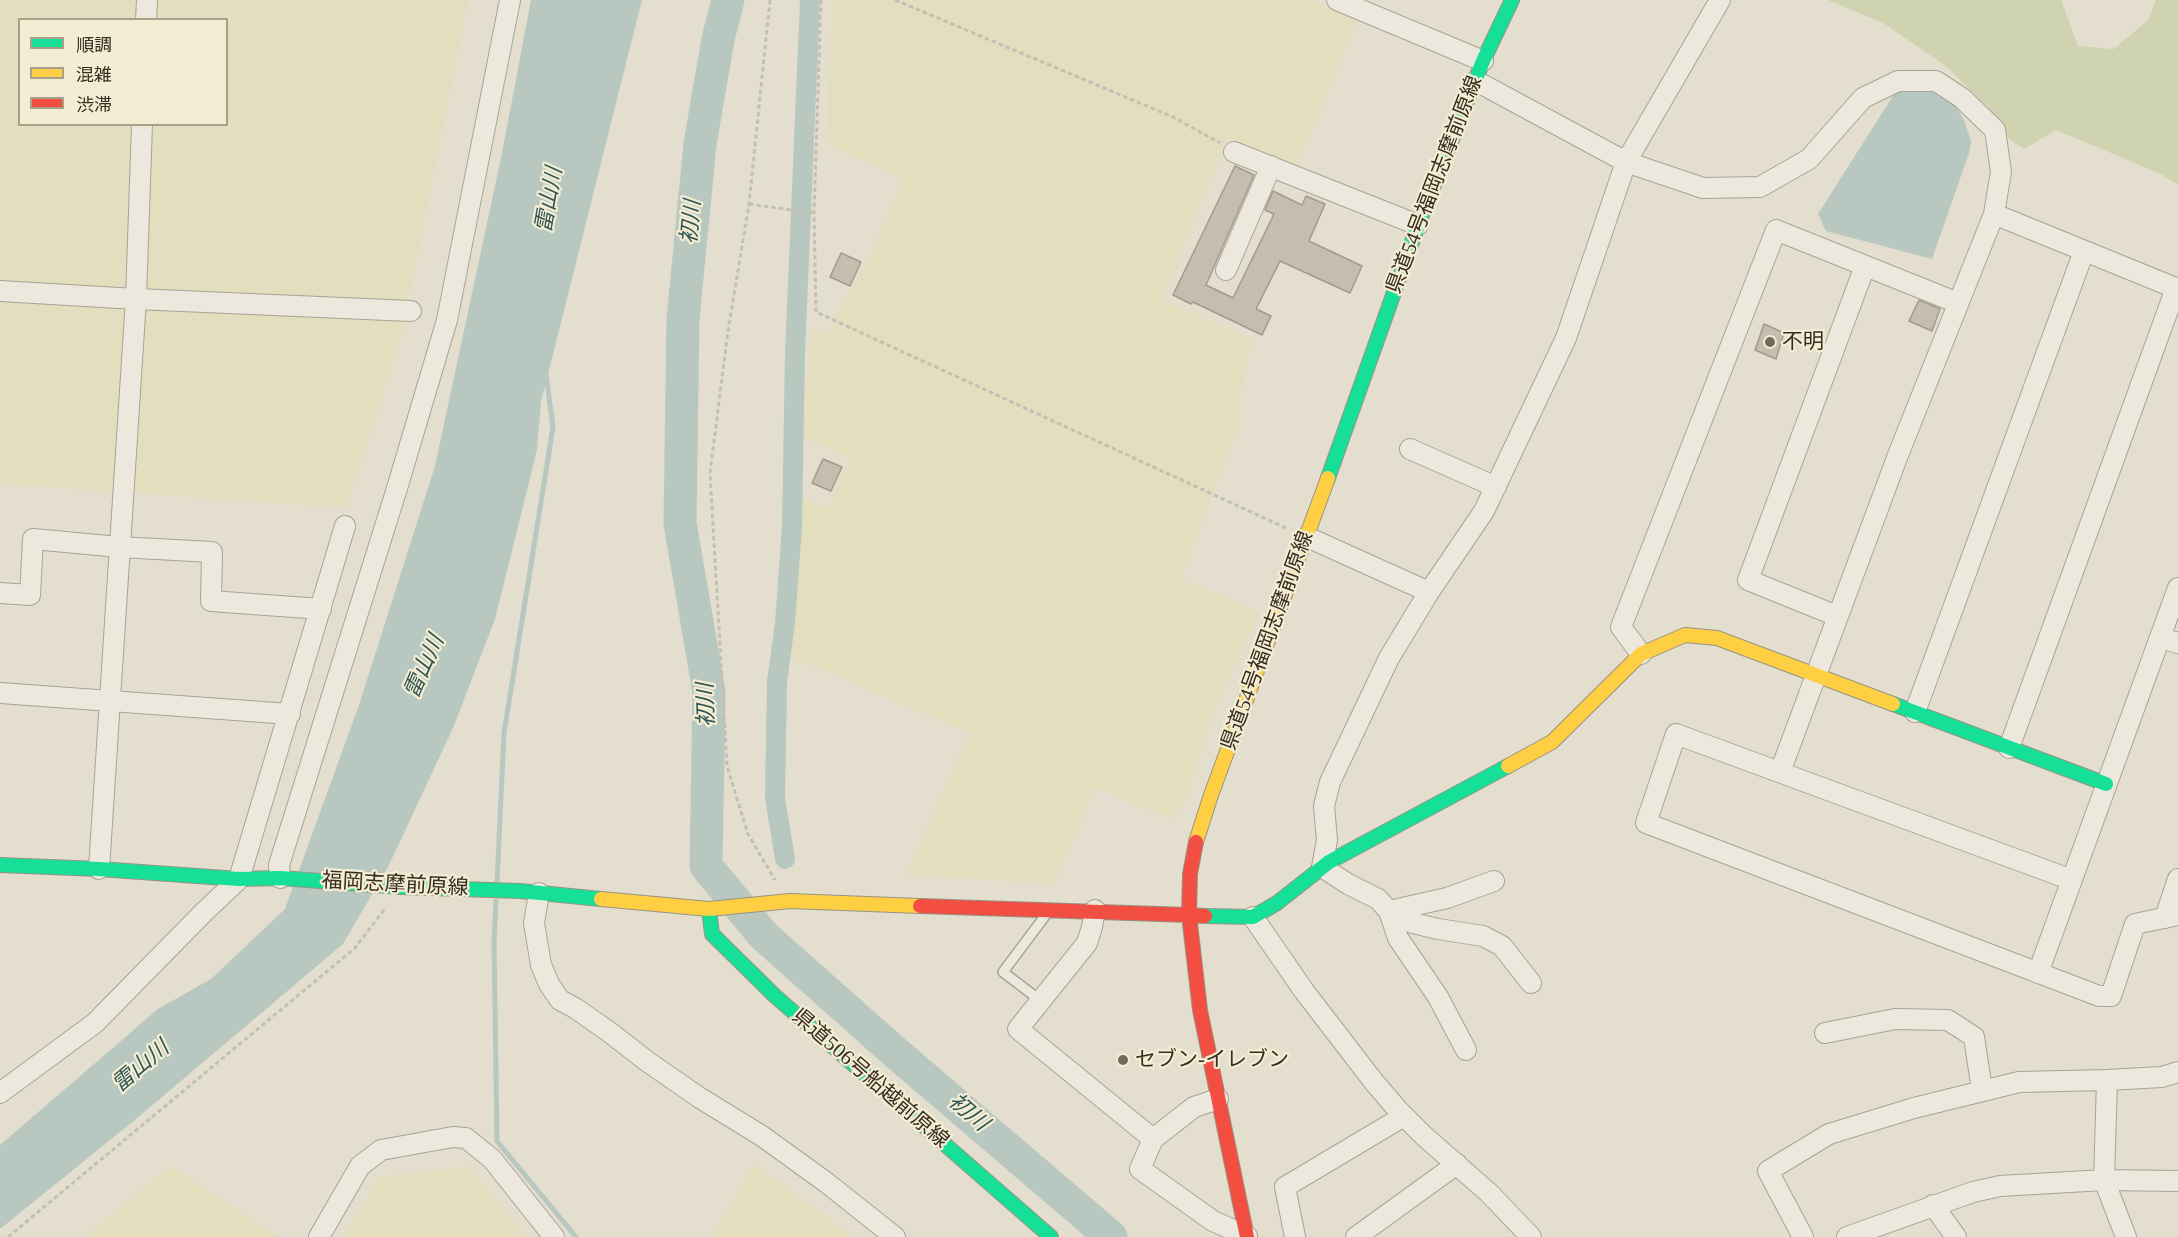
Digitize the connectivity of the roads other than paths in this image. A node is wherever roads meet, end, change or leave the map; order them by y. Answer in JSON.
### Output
{"nodes":[{"id":1,"x":147,"y":0,"type":"edge"},
{"id":2,"x":510,"y":0,"type":"edge"},
{"id":3,"x":1337,"y":0,"type":"edge"},
{"id":4,"x":1512,"y":0,"type":"edge"},
{"id":5,"x":1720,"y":0,"type":"edge"},
{"id":6,"x":146,"y":18,"type":"edge"},
{"id":7,"x":1483,"y":61,"type":"junction"},
{"id":8,"x":1476,"y":81,"type":"junction"},
{"id":9,"x":142,"y":126,"type":"edge"},
{"id":10,"x":1234,"y":152,"type":"road end"},
{"id":11,"x":1626,"y":162,"type":"junction"},
{"id":12,"x":1271,"y":166,"type":"junction"},
{"id":13,"x":1994,"y":214,"type":"junction"},
{"id":14,"x":1418,"y":225,"type":"junction"},
{"id":15,"x":2084,"y":251,"type":"junction"},
{"id":16,"x":1865,"y":266,"type":"junction"},
{"id":17,"x":1226,"y":270,"type":"dead end"},
{"id":18,"x":2177,"y":289,"type":"edge"},
{"id":19,"x":0,"y":291,"type":"edge"},
{"id":20,"x":136,"y":299,"type":"junction"},
{"id":21,"x":1958,"y":303,"type":"junction"},
{"id":22,"x":411,"y":311,"type":"dead end"},
{"id":23,"x":1410,"y":449,"type":"dead end"},
{"id":24,"x":1496,"y":487,"type":"junction"},
{"id":25,"x":345,"y":526,"type":"dead end"},
{"id":26,"x":1307,"y":537,"type":"junction"},
{"id":27,"x":119,"y":547,"type":"junction"},
{"id":28,"x":2178,"y":588,"type":"edge"},
{"id":29,"x":1429,"y":592,"type":"junction"},
{"id":30,"x":0,"y":593,"type":"edge"},
{"id":31,"x":321,"y":609,"type":"junction"},
{"id":32,"x":1837,"y":616,"type":"junction"},
{"id":33,"x":2169,"y":640,"type":"edge"},
{"id":34,"x":1641,"y":654,"type":"junction"},
{"id":35,"x":1815,"y":675,"type":"junction"},
{"id":36,"x":0,"y":693,"type":"edge"},
{"id":37,"x":109,"y":702,"type":"junction"},
{"id":38,"x":1915,"y":712,"type":"junction"},
{"id":39,"x":290,"y":714,"type":"junction"},
{"id":40,"x":2009,"y":748,"type":"junction"},
{"id":41,"x":1780,"y":772,"type":"junction"},
{"id":42,"x":2106,"y":784,"type":"junction"},
{"id":43,"x":0,"y":865,"type":"edge"},
{"id":44,"x":1322,"y":867,"type":"junction"},
{"id":45,"x":99,"y":869,"type":"junction"},
{"id":46,"x":280,"y":878,"type":"junction"},
{"id":47,"x":239,"y":879,"type":"junction"},
{"id":48,"x":2178,"y":879,"type":"edge"},
{"id":49,"x":1494,"y":880,"type":"dead end"},
{"id":50,"x":2072,"y":880,"type":"junction"},
{"id":51,"x":529,"y":892,"type":"junction"},
{"id":52,"x":709,"y":909,"type":"junction"},
{"id":53,"x":1050,"y":910,"type":"junction"},
{"id":54,"x":1095,"y":910,"type":"junction"},
{"id":55,"x":1389,"y":911,"type":"junction"},
{"id":56,"x":1189,"y":915,"type":"junction"},
{"id":57,"x":1253,"y":917,"type":"junction"},
{"id":58,"x":2171,"y":917,"type":"edge"},
{"id":59,"x":2038,"y":973,"type":"junction"},
{"id":60,"x":1531,"y":983,"type":"dead end"},
{"id":61,"x":1041,"y":1001,"type":"junction"},
{"id":62,"x":1825,"y":1033,"type":"dead end"},
{"id":63,"x":1466,"y":1050,"type":"dead end"},
{"id":64,"x":2178,"y":1072,"type":"edge"},
{"id":65,"x":2107,"y":1080,"type":"junction"},
{"id":66,"x":1982,"y":1090,"type":"junction"},
{"id":67,"x":0,"y":1093,"type":"edge"},
{"id":68,"x":1218,"y":1099,"type":"junction"},
{"id":69,"x":1404,"y":1116,"type":"junction"},
{"id":70,"x":1153,"y":1139,"type":"junction"},
{"id":71,"x":1457,"y":1164,"type":"junction"},
{"id":72,"x":2104,"y":1180,"type":"junction"},
{"id":73,"x":2178,"y":1181,"type":"edge"},
{"id":74,"x":1933,"y":1205,"type":"junction"},
{"id":75,"x":1247,"y":1236,"type":"edge"},
{"id":76,"x":319,"y":1237,"type":"edge"},
{"id":77,"x":554,"y":1237,"type":"edge"},
{"id":78,"x":894,"y":1237,"type":"edge"},
{"id":79,"x":1051,"y":1237,"type":"edge"},
{"id":80,"x":1295,"y":1237,"type":"edge"},
{"id":81,"x":1356,"y":1237,"type":"edge"},
{"id":82,"x":1531,"y":1237,"type":"edge"},
{"id":83,"x":1803,"y":1237,"type":"edge"},
{"id":84,"x":1847,"y":1237,"type":"edge"},
{"id":85,"x":1956,"y":1237,"type":"edge"},
{"id":86,"x":2126,"y":1237,"type":"edge"}],
"edges":[{"from":1,"to":6,"type":"street"},
{"from":2,"to":46,"type":"street"},
{"from":3,"to":7,"type":"street"},
{"from":4,"to":7,"type":"main road","name":"県道54号福岡志摩前原線"},
{"from":5,"to":11,"type":"street"},
{"from":7,"to":8,"type":"main road","name":"県道54号福岡志摩前原線"},
{"from":8,"to":11,"type":"street"},
{"from":8,"to":14,"type":"main road","name":"県道54号福岡志摩前原線"},
{"from":9,"to":20,"type":"street"},
{"from":10,"to":12,"type":"street"},
{"from":11,"to":13,"type":"street"},
{"from":11,"to":24,"type":"street"},
{"from":12,"to":14,"type":"street"},
{"from":12,"to":17,"type":"street"},
{"from":13,"to":15,"type":"street"},
{"from":13,"to":21,"type":"street"},
{"from":14,"to":26,"type":"main road","name":"県道54号福岡志摩前原線"},
{"from":15,"to":18,"type":"street"},
{"from":15,"to":38,"type":"street"},
{"from":16,"to":21,"type":"street"},
{"from":16,"to":32,"type":"street"},
{"from":16,"to":34,"type":"street"},
{"from":18,"to":40,"type":"street"},
{"from":19,"to":20,"type":"street"},
{"from":20,"to":22,"type":"street"},
{"from":20,"to":27,"type":"street"},
{"from":21,"to":32,"type":"street"},
{"from":23,"to":24,"type":"street"},
{"from":24,"to":29,"type":"street"},
{"from":25,"to":31,"type":"street"},
{"from":26,"to":29,"type":"street"},
{"from":26,"to":56,"type":"main road","name":"県道54号福岡志摩前原線"},
{"from":27,"to":30,"type":"street"},
{"from":27,"to":31,"type":"street"},
{"from":27,"to":37,"type":"street"},
{"from":28,"to":33,"type":"street"},
{"from":29,"to":44,"type":"street"},
{"from":31,"to":39,"type":"street"},
{"from":32,"to":35,"type":"street"},
{"from":33,"to":42,"type":"street"},
{"from":34,"to":35,"type":"main road"},
{"from":34,"to":44,"type":"main road"},
{"from":35,"to":38,"type":"main road"},
{"from":35,"to":41,"type":"street"},
{"from":36,"to":37,"type":"street"},
{"from":37,"to":39,"type":"street"},
{"from":37,"to":45,"type":"street"},
{"from":38,"to":40,"type":"main road"},
{"from":39,"to":47,"type":"street"},
{"from":40,"to":42,"type":"main road"},
{"from":41,"to":50,"type":"street"},
{"from":41,"to":59,"type":"street"},
{"from":42,"to":50,"type":"street"},
{"from":43,"to":45,"type":"main road","name":"福岡志摩前原線"},
{"from":44,"to":55,"type":"street"},
{"from":44,"to":57,"type":"main road"},
{"from":45,"to":47,"type":"main road","name":"福岡志摩前原線"},
{"from":46,"to":47,"type":"main road","name":"福岡志摩前原線"},
{"from":46,"to":51,"type":"main road","name":"福岡志摩前原線"},
{"from":47,"to":67,"type":"street"},
{"from":48,"to":58,"type":"street"},
{"from":49,"to":55,"type":"street"},
{"from":50,"to":59,"type":"street"},
{"from":51,"to":52,"type":"main road","name":"福岡志摩前原線"},
{"from":51,"to":78,"type":"street"},
{"from":52,"to":53,"type":"main road","name":"福岡志摩前原線"},
{"from":52,"to":79,"type":"main road","name":"県道506号船越前原線"},
{"from":53,"to":54,"type":"main road"},
{"from":53,"to":61,"type":"lane"},
{"from":54,"to":56,"type":"main road"},
{"from":54,"to":61,"type":"street"},
{"from":55,"to":60,"type":"street"},
{"from":55,"to":63,"type":"street"},
{"from":56,"to":57,"type":"main road"},
{"from":56,"to":68,"type":"main road","name":"県道54号福岡志摩前原線"},
{"from":57,"to":69,"type":"street"},
{"from":58,"to":59,"type":"street"},
{"from":61,"to":70,"type":"street"},
{"from":62,"to":66,"type":"street"},
{"from":64,"to":65,"type":"street"},
{"from":65,"to":66,"type":"street"},
{"from":65,"to":72,"type":"street"},
{"from":66,"to":83,"type":"street"},
{"from":68,"to":70,"type":"street"},
{"from":68,"to":75,"type":"main road","name":"県道54号福岡志摩前原線"},
{"from":69,"to":71,"type":"street"},
{"from":69,"to":80,"type":"street"},
{"from":70,"to":75,"type":"street"},
{"from":71,"to":81,"type":"street"},
{"from":71,"to":82,"type":"street"},
{"from":72,"to":73,"type":"street"},
{"from":72,"to":74,"type":"street"},
{"from":72,"to":86,"type":"street"},
{"from":74,"to":84,"type":"street"},
{"from":74,"to":85,"type":"street"},
{"from":76,"to":77,"type":"street"}]}
